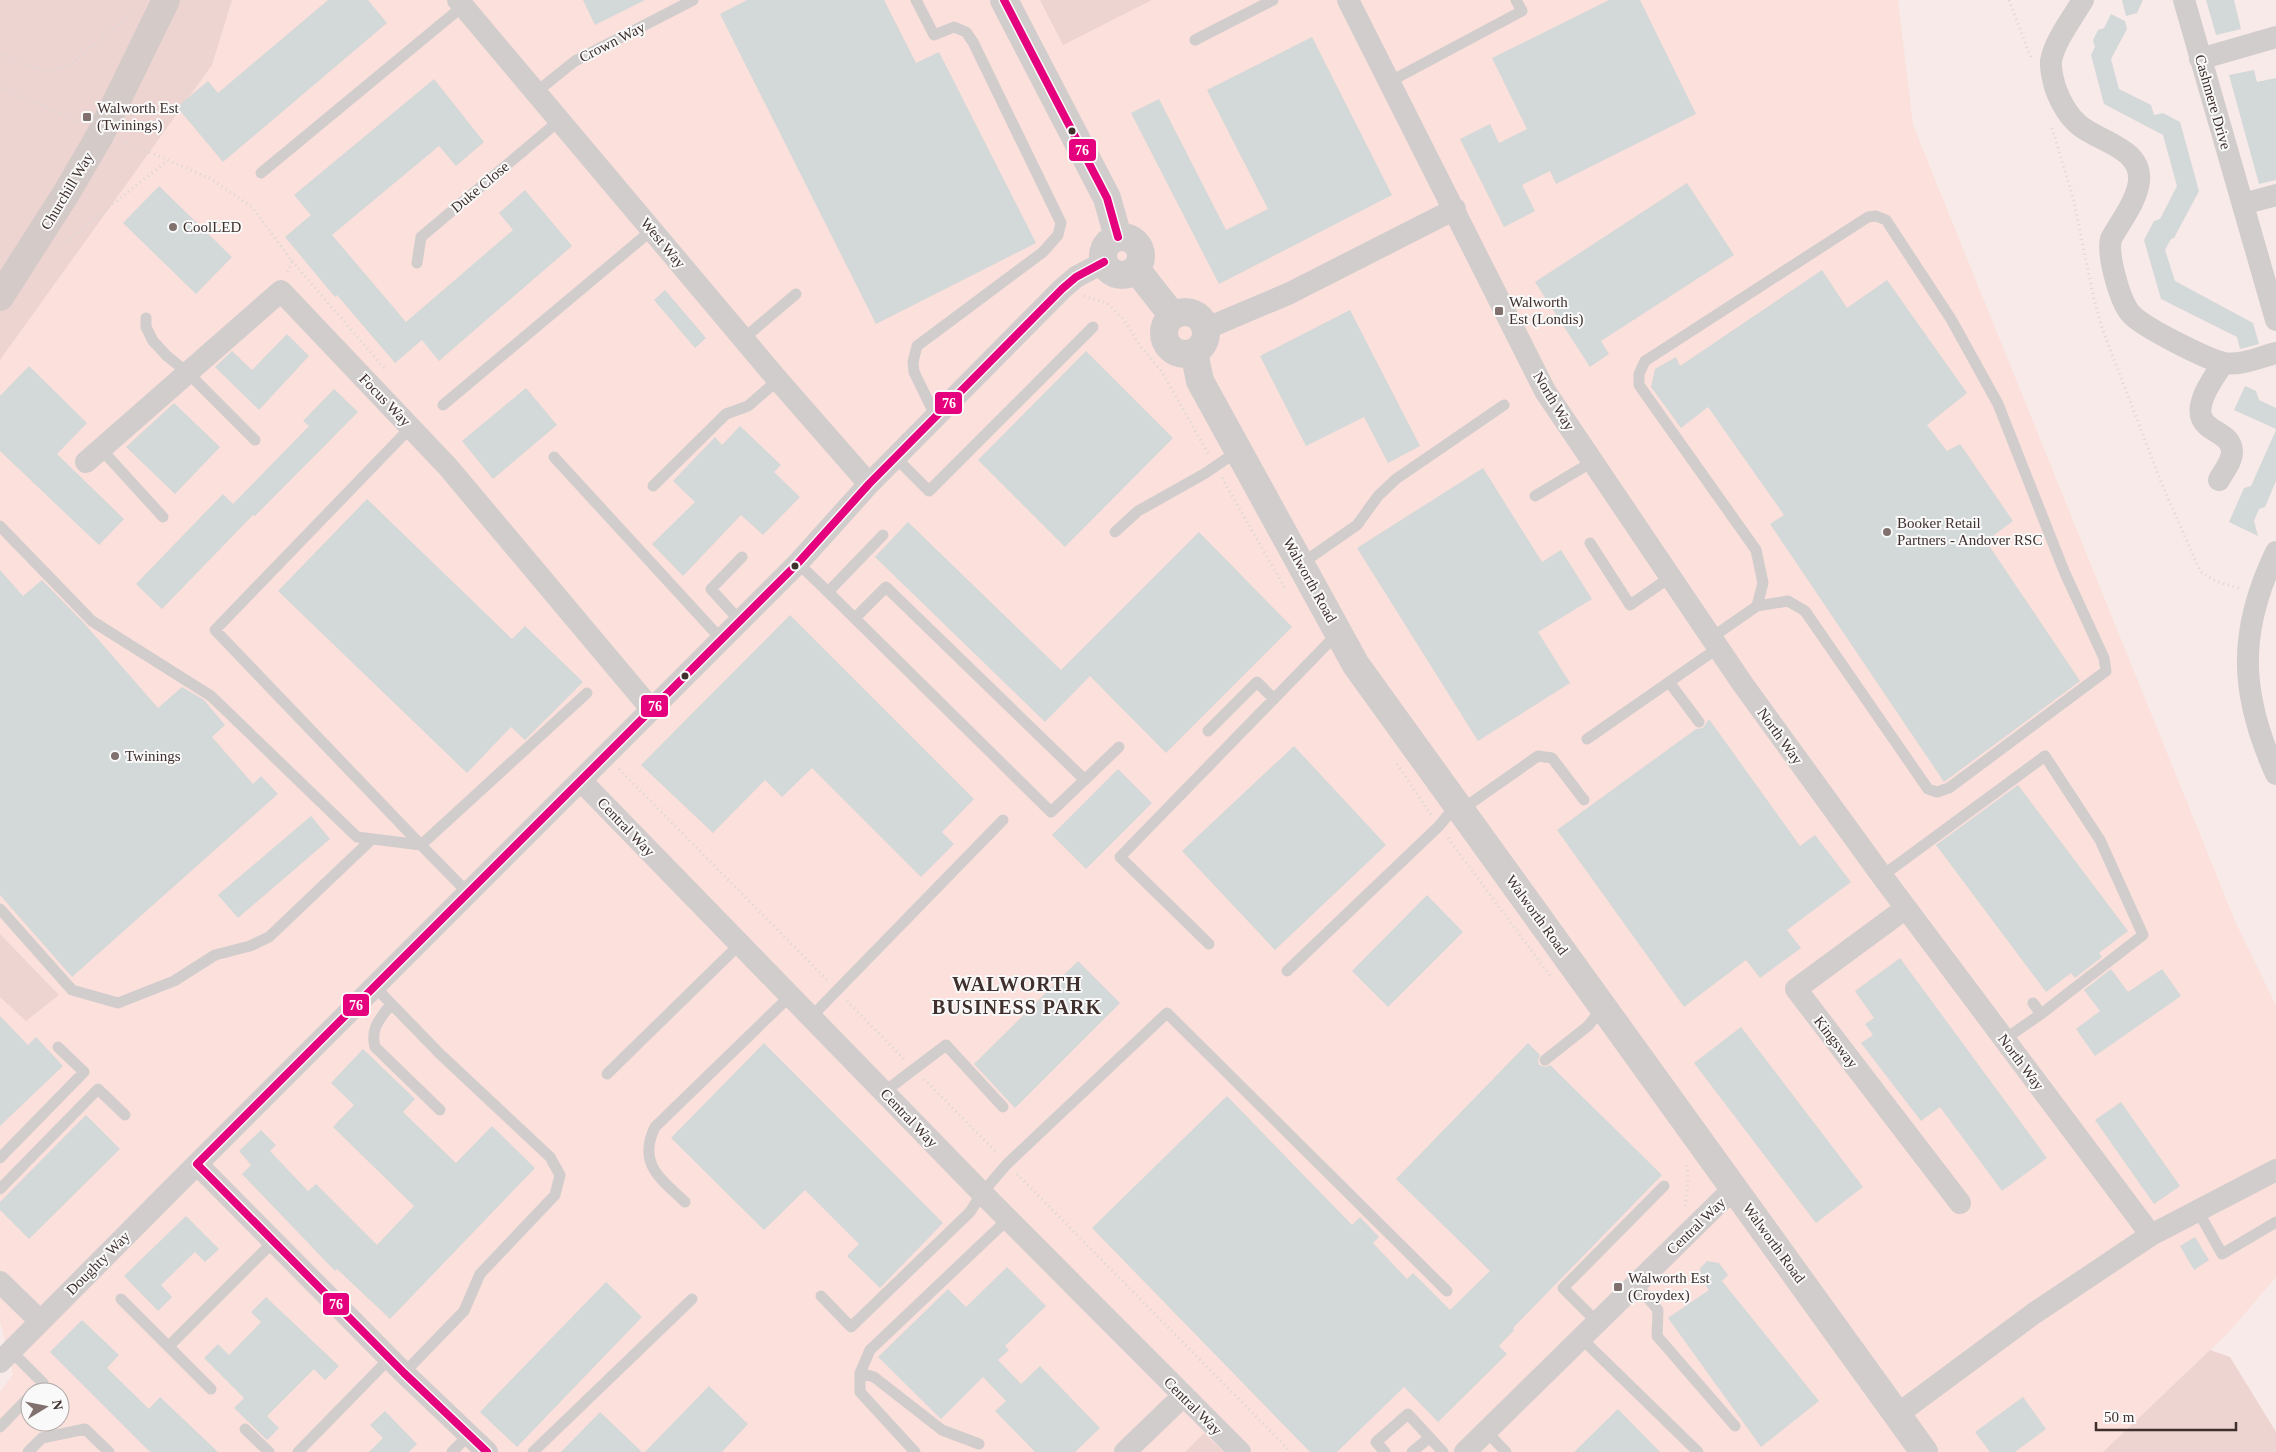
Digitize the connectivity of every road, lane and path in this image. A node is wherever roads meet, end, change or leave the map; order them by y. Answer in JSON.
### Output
{"nodes":[{"id":1,"x":166,"y":0,"type":"edge"},
{"id":2,"x":693,"y":0,"type":"edge"},
{"id":3,"x":916,"y":0,"type":"edge"},
{"id":4,"x":1004,"y":0,"type":"edge"},
{"id":5,"x":1273,"y":0,"type":"edge"},
{"id":6,"x":1348,"y":0,"type":"edge"},
{"id":7,"x":1516,"y":0,"type":"edge"},
{"id":8,"x":2083,"y":0,"type":"edge"},
{"id":9,"x":2184,"y":0,"type":"edge"},
{"id":10,"x":461,"y":3,"type":"edge"},
{"id":11,"x":137,"y":11,"type":"dead end"},
{"id":12,"x":2276,"y":38,"type":"edge"},
{"id":13,"x":1195,"y":40,"type":"dead end"},
{"id":14,"x":0,"y":55,"type":"edge"},
{"id":15,"x":2200,"y":59,"type":"junction"},
{"id":16,"x":1389,"y":82,"type":"junction"},
{"id":17,"x":0,"y":87,"type":"edge"},
{"id":18,"x":536,"y":93,"type":"junction"},
{"id":19,"x":56,"y":112,"type":"dead end"},
{"id":20,"x":560,"y":120,"type":"junction"},
{"id":21,"x":144,"y":149,"type":"dead end"},
{"id":22,"x":167,"y":161,"type":"junction"},
{"id":23,"x":261,"y":173,"type":"dead end"},
{"id":24,"x":2276,"y":195,"type":"edge"},
{"id":25,"x":2243,"y":204,"type":"junction"},
{"id":26,"x":1454,"y":209,"type":"junction"},
{"id":27,"x":652,"y":230,"type":"junction"},
{"id":28,"x":1118,"y":237,"type":"junction"},
{"id":29,"x":59,"y":247,"type":"dead end"},
{"id":30,"x":1104,"y":262,"type":"junction"},
{"id":31,"x":417,"y":263,"type":"dead end"},
{"id":32,"x":1136,"y":269,"type":"junction"},
{"id":33,"x":281,"y":291,"type":"junction"},
{"id":34,"x":796,"y":294,"type":"dead end"},
{"id":35,"x":0,"y":298,"type":"edge"},
{"id":36,"x":1078,"y":298,"type":"dead end"},
{"id":37,"x":146,"y":318,"type":"dead end"},
{"id":38,"x":2276,"y":320,"type":"edge"},
{"id":39,"x":1094,"y":327,"type":"dead end"},
{"id":40,"x":743,"y":339,"type":"junction"},
{"id":41,"x":1199,"y":340,"type":"junction"},
{"id":42,"x":2276,"y":353,"type":"edge"},
{"id":43,"x":2224,"y":363,"type":"junction"},
{"id":44,"x":188,"y":373,"type":"junction"},
{"id":45,"x":778,"y":380,"type":"junction"},
{"id":46,"x":443,"y":405,"type":"dead end"},
{"id":47,"x":1504,"y":406,"type":"dead end"},
{"id":48,"x":936,"y":417,"type":"junction"},
{"id":49,"x":411,"y":427,"type":"junction"},
{"id":50,"x":255,"y":440,"type":"dead end"},
{"id":51,"x":1238,"y":451,"type":"junction"},
{"id":52,"x":93,"y":456,"type":"joint"},
{"id":53,"x":554,"y":457,"type":"dead end"},
{"id":54,"x":1592,"y":462,"type":"junction"},
{"id":55,"x":904,"y":466,"type":"dead end"},
{"id":56,"x":1216,"y":466,"type":"junction"},
{"id":57,"x":2218,"y":480,"type":"dead end"},
{"id":58,"x":869,"y":484,"type":"junction"},
{"id":59,"x":653,"y":486,"type":"dead end"},
{"id":60,"x":1535,"y":496,"type":"dead end"},
{"id":61,"x":163,"y":517,"type":"dead end"},
{"id":62,"x":0,"y":526,"type":"edge"},
{"id":63,"x":1115,"y":532,"type":"dead end"},
{"id":64,"x":883,"y":536,"type":"dead end"},
{"id":65,"x":1590,"y":543,"type":"dead end"},
{"id":66,"x":2276,"y":552,"type":"edge"},
{"id":67,"x":742,"y":557,"type":"dead end"},
{"id":68,"x":798,"y":563,"type":"junction"},
{"id":69,"x":1300,"y":564,"type":"junction"},
{"id":70,"x":1669,"y":578,"type":"junction"},
{"id":71,"x":828,"y":592,"type":"junction"},
{"id":72,"x":1288,"y":592,"type":"dead end"},
{"id":73,"x":1757,"y":606,"type":"junction"},
{"id":74,"x":855,"y":618,"type":"junction"},
{"id":75,"x":740,"y":621,"type":"junction"},
{"id":76,"x":1338,"y":633,"type":"junction"},
{"id":77,"x":722,"y":640,"type":"junction"},
{"id":78,"x":1714,"y":643,"type":"junction"},
{"id":79,"x":1669,"y":682,"type":"junction"},
{"id":80,"x":586,"y":693,"type":"dead end"},
{"id":81,"x":1274,"y":699,"type":"junction"},
{"id":82,"x":652,"y":710,"type":"junction"},
{"id":83,"x":1699,"y":722,"type":"dead end"},
{"id":84,"x":1208,"y":731,"type":"dead end"},
{"id":85,"x":1587,"y":739,"type":"dead end"},
{"id":86,"x":1119,"y":747,"type":"dead end"},
{"id":87,"x":1396,"y":762,"type":"dead end"},
{"id":88,"x":614,"y":763,"type":"dead end"},
{"id":89,"x":2276,"y":774,"type":"edge"},
{"id":90,"x":582,"y":780,"type":"junction"},
{"id":91,"x":1085,"y":780,"type":"junction"},
{"id":92,"x":1584,"y":800,"type":"dead end"},
{"id":93,"x":1459,"y":807,"type":"junction"},
{"id":94,"x":1002,"y":820,"type":"dead end"},
{"id":95,"x":1439,"y":826,"type":"junction"},
{"id":96,"x":372,"y":838,"type":"junction"},
{"id":97,"x":421,"y":845,"type":"junction"},
{"id":98,"x":1882,"y":876,"type":"junction"},
{"id":99,"x":468,"y":893,"type":"junction"},
{"id":100,"x":1906,"y":908,"type":"junction"},
{"id":101,"x":0,"y":909,"type":"edge"},
{"id":102,"x":740,"y":944,"type":"junction"},
{"id":103,"x":1209,"y":944,"type":"dead end"},
{"id":104,"x":1287,"y":972,"type":"dead end"},
{"id":105,"x":1553,"y":981,"type":"dead end"},
{"id":106,"x":374,"y":986,"type":"junction"},
{"id":107,"x":837,"y":990,"type":"junction"},
{"id":108,"x":790,"y":996,"type":"junction"},
{"id":109,"x":2033,"y":1003,"type":"dead end"},
{"id":110,"x":391,"y":1004,"type":"junction"},
{"id":111,"x":1603,"y":1007,"type":"junction"},
{"id":112,"x":2041,"y":1014,"type":"junction"},
{"id":113,"x":811,"y":1017,"type":"junction"},
{"id":114,"x":2005,"y":1039,"type":"junction"},
{"id":115,"x":58,"y":1047,"type":"dead end"},
{"id":116,"x":1546,"y":1060,"type":"dead end"},
{"id":117,"x":914,"y":1069,"type":"junction"},
{"id":118,"x":607,"y":1074,"type":"dead end"},
{"id":119,"x":884,"y":1092,"type":"junction"},
{"id":120,"x":1004,"y":1107,"type":"dead end"},
{"id":121,"x":440,"y":1110,"type":"dead end"},
{"id":122,"x":124,"y":1115,"type":"dead end"},
{"id":123,"x":1686,"y":1154,"type":"dead end"},
{"id":124,"x":0,"y":1158,"type":"edge"},
{"id":125,"x":196,"y":1164,"type":"junction"},
{"id":126,"x":1007,"y":1164,"type":"junction"},
{"id":127,"x":2276,"y":1170,"type":"edge"},
{"id":128,"x":1664,"y":1186,"type":"dead end"},
{"id":129,"x":1734,"y":1188,"type":"junction"},
{"id":130,"x":0,"y":1189,"type":"edge"},
{"id":131,"x":982,"y":1193,"type":"junction"},
{"id":132,"x":685,"y":1202,"type":"dead end"},
{"id":133,"x":1960,"y":1203,"type":"dead end"},
{"id":134,"x":2198,"y":1211,"type":"junction"},
{"id":135,"x":1680,"y":1214,"type":"dead end"},
{"id":136,"x":1008,"y":1219,"type":"junction"},
{"id":137,"x":2276,"y":1222,"type":"edge"},
{"id":138,"x":2151,"y":1235,"type":"junction"},
{"id":139,"x":274,"y":1241,"type":"junction"},
{"id":140,"x":0,"y":1282,"type":"edge"},
{"id":141,"x":1636,"y":1284,"type":"junction"},
{"id":142,"x":1447,"y":1292,"type":"dead end"},
{"id":143,"x":821,"y":1296,"type":"dead end"},
{"id":144,"x":121,"y":1299,"type":"dead end"},
{"id":145,"x":692,"y":1299,"type":"dead end"},
{"id":146,"x":40,"y":1321,"type":"junction"},
{"id":147,"x":1597,"y":1322,"type":"junction"},
{"id":148,"x":1581,"y":1338,"type":"junction"},
{"id":149,"x":169,"y":1346,"type":"junction"},
{"id":150,"x":6,"y":1356,"type":"edge"},
{"id":151,"x":397,"y":1366,"type":"junction"},
{"id":152,"x":860,"y":1373,"type":"junction"},
{"id":153,"x":43,"y":1382,"type":"edge"},
{"id":154,"x":211,"y":1389,"type":"dead end"},
{"id":155,"x":1183,"y":1396,"type":"junction"},
{"id":156,"x":20,"y":1406,"type":"edge"},
{"id":157,"x":1898,"y":1414,"type":"junction"},
{"id":158,"x":1735,"y":1426,"type":"dead end"},
{"id":159,"x":0,"y":1427,"type":"edge"},
{"id":160,"x":245,"y":1429,"type":"dead end"},
{"id":161,"x":1486,"y":1431,"type":"junction"},
{"id":162,"x":469,"y":1435,"type":"junction"},
{"id":163,"x":1429,"y":1438,"type":"junction"},
{"id":164,"x":979,"y":1444,"type":"dead end"},
{"id":165,"x":28,"y":1452,"type":"edge"},
{"id":166,"x":109,"y":1452,"type":"edge"},
{"id":167,"x":269,"y":1452,"type":"edge"},
{"id":168,"x":298,"y":1452,"type":"edge"},
{"id":169,"x":452,"y":1452,"type":"edge"},
{"id":170,"x":487,"y":1452,"type":"edge"},
{"id":171,"x":533,"y":1452,"type":"edge"},
{"id":172,"x":915,"y":1452,"type":"edge"},
{"id":173,"x":1125,"y":1452,"type":"edge"},
{"id":174,"x":1240,"y":1452,"type":"edge"},
{"id":175,"x":1291,"y":1452,"type":"edge"},
{"id":176,"x":1384,"y":1452,"type":"edge"},
{"id":177,"x":1412,"y":1452,"type":"edge"},
{"id":178,"x":1443,"y":1452,"type":"edge"},
{"id":179,"x":1465,"y":1452,"type":"edge"},
{"id":180,"x":1506,"y":1452,"type":"edge"},
{"id":181,"x":1698,"y":1452,"type":"edge"},
{"id":182,"x":1924,"y":1452,"type":"edge"}],
"edges":[{"from":1,"to":35,"type":"main road","name":"Churchill Way"},
{"from":2,"to":18,"type":"lane","name":"Crown Way"},
{"from":3,"to":48,"type":"lane"},
{"from":4,"to":28,"type":"street"},
{"from":5,"to":13,"type":"lane"},
{"from":6,"to":16,"type":"street","name":"North Way"},
{"from":7,"to":16,"type":"lane"},
{"from":8,"to":43,"type":"street"},
{"from":9,"to":15,"type":"street","name":"Cashmere Drive"},
{"from":10,"to":18,"type":"street","name":"West Way"},
{"from":10,"to":23,"type":"lane"},
{"from":11,"to":14,"type":"path"},
{"from":12,"to":15,"type":"street"},
{"from":15,"to":25,"type":"street","name":"Cashmere Drive"},
{"from":16,"to":26,"type":"street","name":"North Way"},
{"from":17,"to":19,"type":"path"},
{"from":18,"to":20,"type":"street","name":"West Way"},
{"from":20,"to":27,"type":"street","name":"West Way"},
{"from":20,"to":31,"type":"lane","name":"Duke Close"},
{"from":21,"to":22,"type":"path"},
{"from":22,"to":29,"type":"path"},
{"from":22,"to":33,"type":"path"},
{"from":24,"to":25,"type":"street"},
{"from":25,"to":38,"type":"street","name":"Cashmere Drive"},
{"from":26,"to":41,"type":"street"},
{"from":26,"to":54,"type":"street","name":"North Way"},
{"from":27,"to":40,"type":"street","name":"West Way"},
{"from":27,"to":46,"type":"lane"},
{"from":28,"to":30,"type":"street"},
{"from":28,"to":32,"type":"street"},
{"from":30,"to":32,"type":"street"},
{"from":30,"to":48,"type":"street","name":"Doughty Way"},
{"from":32,"to":41,"type":"street"},
{"from":33,"to":44,"type":"street"},
{"from":33,"to":49,"type":"street","name":"Focus Way"},
{"from":34,"to":40,"type":"lane"},
{"from":36,"to":56,"type":"path"},
{"from":37,"to":44,"type":"lane"},
{"from":39,"to":55,"type":"lane"},
{"from":40,"to":45,"type":"street","name":"West Way"},
{"from":41,"to":51,"type":"street","name":"Walworth Road"},
{"from":42,"to":43,"type":"street"},
{"from":43,"to":57,"type":"street"},
{"from":44,"to":50,"type":"lane"},
{"from":44,"to":52,"type":"street"},
{"from":45,"to":58,"type":"street","name":"West Way"},
{"from":45,"to":59,"type":"lane"},
{"from":47,"to":69,"type":"lane"},
{"from":48,"to":58,"type":"street","name":"Doughty Way"},
{"from":49,"to":82,"type":"street","name":"Focus Way"},
{"from":49,"to":97,"type":"lane"},
{"from":51,"to":56,"type":"lane"},
{"from":51,"to":69,"type":"street","name":"Walworth Road"},
{"from":52,"to":61,"type":"lane"},
{"from":53,"to":77,"type":"lane"},
{"from":54,"to":60,"type":"lane"},
{"from":54,"to":70,"type":"street","name":"North Way"},
{"from":56,"to":63,"type":"lane"},
{"from":56,"to":72,"type":"path"},
{"from":58,"to":68,"type":"street","name":"Doughty Way"},
{"from":62,"to":96,"type":"lane"},
{"from":64,"to":71,"type":"lane"},
{"from":65,"to":70,"type":"lane"},
{"from":66,"to":89,"type":"street"},
{"from":67,"to":75,"type":"lane"},
{"from":68,"to":71,"type":"lane"},
{"from":68,"to":75,"type":"street","name":"Doughty Way"},
{"from":69,"to":76,"type":"street","name":"Walworth Road"},
{"from":70,"to":78,"type":"street","name":"North Way"},
{"from":71,"to":74,"type":"lane"},
{"from":73,"to":73,"type":"lane"},
{"from":73,"to":78,"type":"lane"},
{"from":74,"to":91,"type":"lane"},
{"from":74,"to":91,"type":"lane"},
{"from":75,"to":77,"type":"street","name":"Doughty Way"},
{"from":76,"to":81,"type":"lane"},
{"from":76,"to":93,"type":"street","name":"Walworth Road"},
{"from":77,"to":82,"type":"street","name":"Doughty Way"},
{"from":78,"to":79,"type":"lane"},
{"from":78,"to":98,"type":"street","name":"North Way"},
{"from":79,"to":83,"type":"lane"},
{"from":79,"to":85,"type":"lane"},
{"from":80,"to":97,"type":"lane"},
{"from":81,"to":84,"type":"lane"},
{"from":81,"to":103,"type":"lane"},
{"from":82,"to":90,"type":"street","name":"Doughty Way"},
{"from":86,"to":91,"type":"lane"},
{"from":87,"to":95,"type":"path"},
{"from":88,"to":107,"type":"path"},
{"from":90,"to":99,"type":"street","name":"Doughty Way"},
{"from":90,"to":102,"type":"street","name":"Central Way"},
{"from":92,"to":93,"type":"lane"},
{"from":93,"to":95,"type":"lane"},
{"from":93,"to":111,"type":"street","name":"Walworth Road"},
{"from":94,"to":107,"type":"lane"},
{"from":95,"to":104,"type":"lane"},
{"from":95,"to":105,"type":"path"},
{"from":96,"to":97,"type":"lane"},
{"from":96,"to":101,"type":"lane"},
{"from":97,"to":99,"type":"lane"},
{"from":98,"to":100,"type":"street","name":"North Way"},
{"from":98,"to":112,"type":"lane"},
{"from":99,"to":106,"type":"street","name":"Doughty Way"},
{"from":100,"to":114,"type":"street","name":"North Way"},
{"from":100,"to":133,"type":"street","name":"Kingsway"},
{"from":102,"to":108,"type":"street","name":"Central Way"},
{"from":102,"to":118,"type":"lane"},
{"from":106,"to":110,"type":"lane"},
{"from":106,"to":125,"type":"street","name":"Doughty Way"},
{"from":107,"to":113,"type":"lane"},
{"from":107,"to":117,"type":"path"},
{"from":108,"to":113,"type":"street","name":"Central Way"},
{"from":108,"to":132,"type":"lane"},
{"from":109,"to":112,"type":"lane"},
{"from":110,"to":121,"type":"lane"},
{"from":110,"to":151,"type":"lane"},
{"from":111,"to":116,"type":"lane"},
{"from":111,"to":129,"type":"street","name":"Walworth Road"},
{"from":112,"to":114,"type":"lane"},
{"from":113,"to":119,"type":"street","name":"Central Way"},
{"from":114,"to":138,"type":"street","name":"North Way"},
{"from":115,"to":124,"type":"lane"},
{"from":117,"to":119,"type":"lane"},
{"from":117,"to":120,"type":"lane"},
{"from":117,"to":126,"type":"path"},
{"from":119,"to":131,"type":"street","name":"Central Way"},
{"from":122,"to":130,"type":"lane"},
{"from":123,"to":135,"type":"path"},
{"from":125,"to":139,"type":"street"},
{"from":125,"to":146,"type":"street","name":"Doughty Way"},
{"from":126,"to":131,"type":"lane"},
{"from":126,"to":142,"type":"lane"},
{"from":126,"to":175,"type":"path"},
{"from":127,"to":134,"type":"street"},
{"from":128,"to":147,"type":"lane"},
{"from":129,"to":141,"type":"street","name":"Central Way"},
{"from":129,"to":157,"type":"street","name":"Walworth Road"},
{"from":131,"to":136,"type":"street","name":"Central Way"},
{"from":131,"to":143,"type":"lane"},
{"from":134,"to":137,"type":"lane"},
{"from":134,"to":138,"type":"street"},
{"from":136,"to":152,"type":"lane"},
{"from":136,"to":155,"type":"street","name":"Central Way"},
{"from":138,"to":157,"type":"street"},
{"from":139,"to":149,"type":"lane"},
{"from":139,"to":151,"type":"street"},
{"from":140,"to":146,"type":"street"},
{"from":141,"to":147,"type":"street","name":"Central Way"},
{"from":141,"to":158,"type":"lane"},
{"from":144,"to":149,"type":"lane"},
{"from":145,"to":171,"type":"lane"},
{"from":146,"to":150,"type":"street","name":"Doughty Way"},
{"from":147,"to":148,"type":"street","name":"Central Way"},
{"from":148,"to":161,"type":"street","name":"Central Way"},
{"from":148,"to":181,"type":"lane"},
{"from":149,"to":154,"type":"lane"},
{"from":150,"to":153,"type":"lane"},
{"from":151,"to":162,"type":"street"},
{"from":151,"to":168,"type":"lane"},
{"from":152,"to":164,"type":"lane"},
{"from":152,"to":172,"type":"lane"},
{"from":155,"to":173,"type":"street"},
{"from":155,"to":174,"type":"street","name":"Central Way"},
{"from":156,"to":159,"type":"lane"},
{"from":157,"to":182,"type":"street","name":"Walworth Road"},
{"from":160,"to":167,"type":"lane"},
{"from":161,"to":179,"type":"street","name":"Central Way"},
{"from":161,"to":180,"type":"lane"},
{"from":162,"to":169,"type":"lane"},
{"from":162,"to":170,"type":"street"},
{"from":163,"to":176,"type":"lane"},
{"from":163,"to":177,"type":"lane"},
{"from":163,"to":178,"type":"lane"},
{"from":165,"to":166,"type":"lane"}]}
